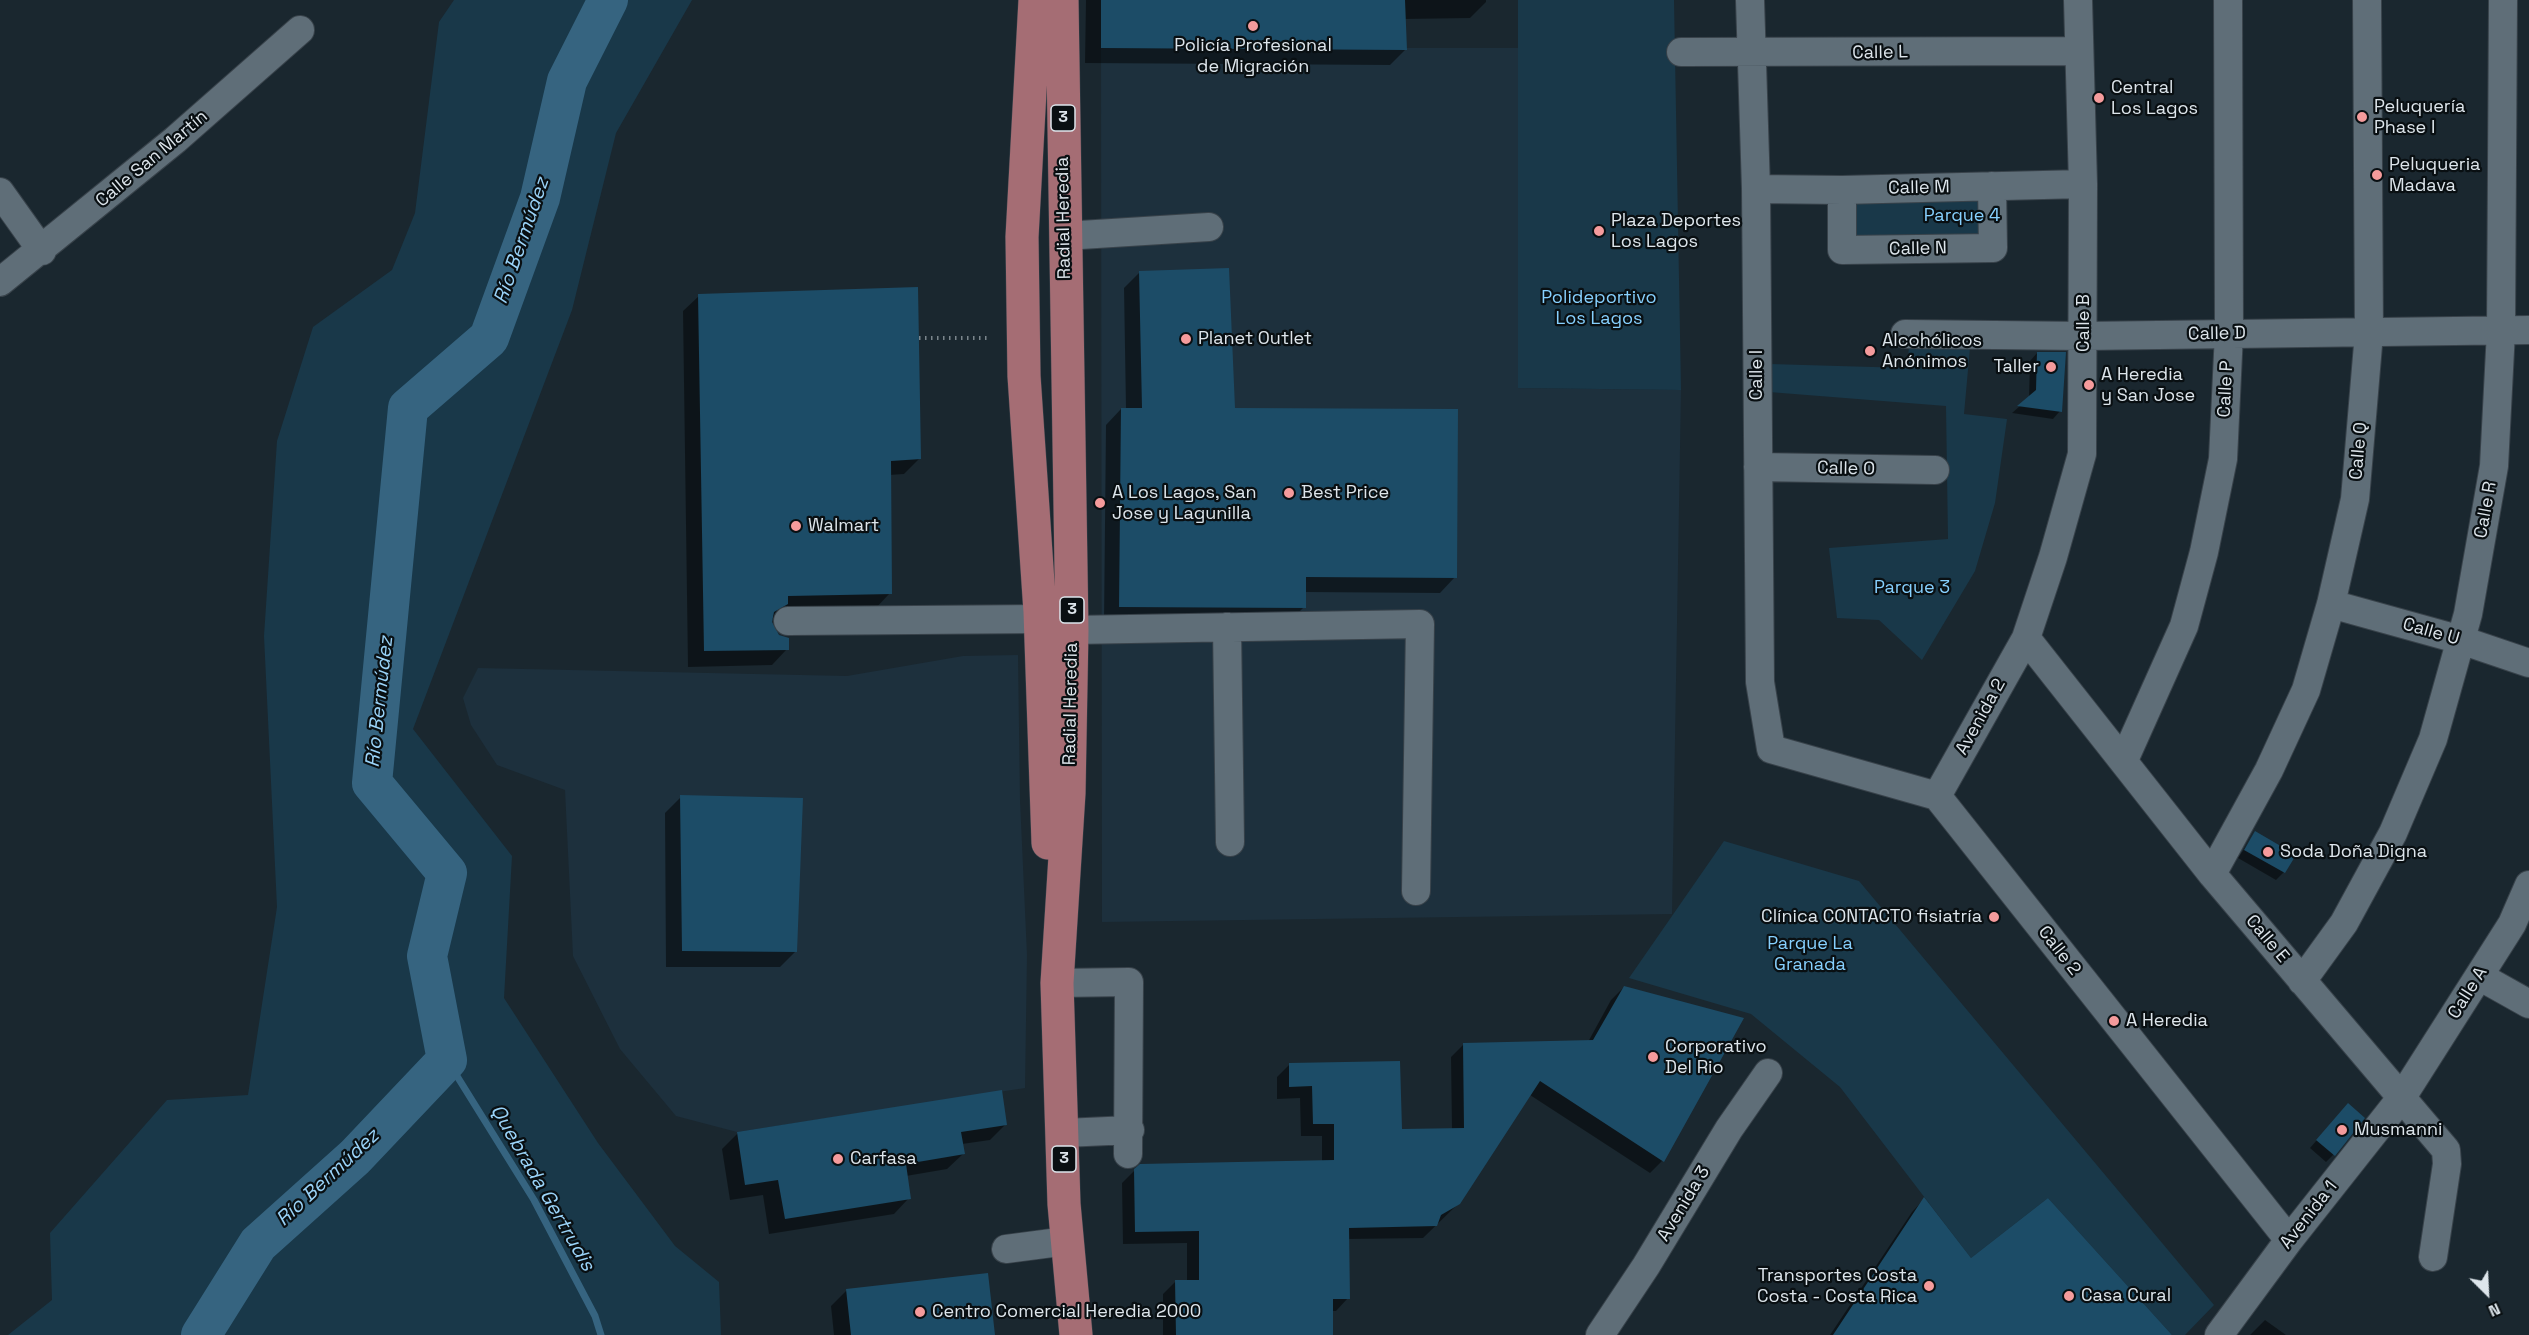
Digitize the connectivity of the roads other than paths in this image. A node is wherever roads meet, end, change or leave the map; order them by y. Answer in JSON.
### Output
{"nodes":[{"id":1,"x":1035,"y":0,"type":"edge"},
{"id":2,"x":1048,"y":0,"type":"edge"},
{"id":3,"x":1062,"y":0,"type":"edge"},
{"id":4,"x":1750,"y":0,"type":"edge"},
{"id":5,"x":2079,"y":0,"type":"edge"},
{"id":6,"x":2228,"y":0,"type":"edge"},
{"id":7,"x":2367,"y":0,"type":"edge"},
{"id":8,"x":2503,"y":0,"type":"edge"},
{"id":9,"x":300,"y":30,"type":"dead end"},
{"id":10,"x":2079,"y":51,"type":"junction"},
{"id":11,"x":1681,"y":52,"type":"dead end"},
{"id":12,"x":1751,"y":54,"type":"junction"},
{"id":13,"x":2083,"y":184,"type":"junction"},
{"id":14,"x":1992,"y":186,"type":"junction"},
{"id":15,"x":1756,"y":189,"type":"junction"},
{"id":16,"x":1842,"y":190,"type":"junction"},
{"id":17,"x":0,"y":192,"type":"edge"},
{"id":18,"x":1209,"y":227,"type":"dead end"},
{"id":19,"x":1064,"y":236,"type":"junction"},
{"id":20,"x":1022,"y":245,"type":"junction"},
{"id":21,"x":42,"y":251,"type":"junction"},
{"id":22,"x":0,"y":282,"type":"edge"},
{"id":23,"x":2529,"y":330,"type":"edge"},
{"id":24,"x":2501,"y":331,"type":"junction"},
{"id":25,"x":2229,"y":333,"type":"junction"},
{"id":26,"x":2369,"y":333,"type":"junction"},
{"id":27,"x":1905,"y":334,"type":"dead end"},
{"id":28,"x":2084,"y":336,"type":"junction"},
{"id":29,"x":1758,"y":467,"type":"junction"},
{"id":30,"x":1935,"y":470,"type":"dead end"},
{"id":31,"x":2331,"y":604,"type":"junction"},
{"id":32,"x":1040,"y":619,"type":"junction"},
{"id":33,"x":788,"y":621,"type":"dead end"},
{"id":34,"x":1227,"y":627,"type":"junction"},
{"id":35,"x":1072,"y":630,"type":"junction"},
{"id":36,"x":2026,"y":638,"type":"junction"},
{"id":37,"x":2461,"y":640,"type":"junction"},
{"id":38,"x":2529,"y":663,"type":"edge"},
{"id":39,"x":2124,"y":760,"type":"junction"},
{"id":40,"x":1937,"y":796,"type":"junction"},
{"id":41,"x":1230,"y":842,"type":"dead end"},
{"id":42,"x":2212,"y":874,"type":"junction"},
{"id":43,"x":2529,"y":885,"type":"edge"},
{"id":44,"x":1416,"y":891,"type":"dead end"},
{"id":45,"x":2479,"y":976,"type":"junction"},
{"id":46,"x":2302,"y":981,"type":"junction"},
{"id":47,"x":1057,"y":983,"type":"junction"},
{"id":48,"x":2529,"y":1004,"type":"edge"},
{"id":49,"x":1768,"y":1073,"type":"dead end"},
{"id":50,"x":2402,"y":1097,"type":"junction"},
{"id":51,"x":1064,"y":1133,"type":"junction"},
{"id":52,"x":2289,"y":1240,"type":"junction"},
{"id":53,"x":1067,"y":1241,"type":"junction"},
{"id":54,"x":1006,"y":1249,"type":"dead end"},
{"id":55,"x":2433,"y":1257,"type":"dead end"},
{"id":56,"x":1076,"y":1335,"type":"edge"},
{"id":57,"x":1600,"y":1335,"type":"edge"},
{"id":58,"x":2219,"y":1335,"type":"edge"}],
"edges":[{"from":1,"to":20,"type":"main road"},
{"from":2,"to":20,"type":"main road"},
{"from":3,"to":19,"type":"main road","name":"Radial Heredia","number":"3"},
{"from":4,"to":12,"type":"street","name":"Calle I"},
{"from":5,"to":10,"type":"street","name":"Calle B"},
{"from":6,"to":25,"type":"street","name":"Calle P"},
{"from":7,"to":26,"type":"street","name":"Calle Q"},
{"from":8,"to":24,"type":"street","name":"Calle R"},
{"from":9,"to":21,"type":"street","name":"Calle San Martín"},
{"from":10,"to":12,"type":"street","name":"Calle L"},
{"from":10,"to":13,"type":"street","name":"Calle B"},
{"from":11,"to":12,"type":"street","name":"Calle L"},
{"from":12,"to":15,"type":"street","name":"Calle I"},
{"from":13,"to":14,"type":"street","name":"Calle M"},
{"from":13,"to":28,"type":"street","name":"Calle B"},
{"from":14,"to":16,"type":"street","name":"Calle M"},
{"from":14,"to":16,"type":"street","name":"Calle N"},
{"from":15,"to":16,"type":"street","name":"Calle M"},
{"from":15,"to":29,"type":"street","name":"Calle I"},
{"from":17,"to":21,"type":"street"},
{"from":18,"to":19,"type":"street"},
{"from":19,"to":35,"type":"main road","name":"Radial Heredia","number":"3"},
{"from":20,"to":32,"type":"main road"},
{"from":20,"to":35,"type":"main road"},
{"from":21,"to":22,"type":"street","name":"Calle San Martín"},
{"from":23,"to":24,"type":"street","name":"Calle D"},
{"from":24,"to":26,"type":"street","name":"Calle D"},
{"from":24,"to":37,"type":"street","name":"Calle R"},
{"from":25,"to":26,"type":"street","name":"Calle D"},
{"from":25,"to":28,"type":"street","name":"Calle D"},
{"from":25,"to":39,"type":"street","name":"Calle P"},
{"from":26,"to":31,"type":"street","name":"Calle Q"},
{"from":27,"to":28,"type":"street","name":"Calle D"},
{"from":28,"to":36,"type":"street","name":"Calle B"},
{"from":29,"to":30,"type":"street","name":"Calle O"},
{"from":29,"to":40,"type":"street","name":"Calle I"},
{"from":31,"to":37,"type":"street","name":"Calle U"},
{"from":31,"to":42,"type":"street","name":"Calle Q"},
{"from":32,"to":33,"type":"street"},
{"from":32,"to":47,"type":"main road"},
{"from":34,"to":35,"type":"street"},
{"from":34,"to":41,"type":"street"},
{"from":34,"to":44,"type":"street"},
{"from":35,"to":47,"type":"main road","name":"Radial Heredia","number":"3"},
{"from":36,"to":39,"type":"street","name":"Calle E"},
{"from":36,"to":40,"type":"street","name":"Avenida 2"},
{"from":37,"to":38,"type":"street","name":"Calle U"},
{"from":37,"to":46,"type":"street","name":"Calle R"},
{"from":39,"to":42,"type":"street","name":"Calle E"},
{"from":40,"to":52,"type":"street","name":"Calle 2"},
{"from":42,"to":46,"type":"street","name":"Calle E"},
{"from":43,"to":45,"type":"street","name":"Calle A"},
{"from":45,"to":48,"type":"street"},
{"from":45,"to":50,"type":"street","name":"Calle A"},
{"from":46,"to":50,"type":"street","name":"Calle E"},
{"from":47,"to":51,"type":"main road","name":"Radial Heredia","number":"3"},
{"from":47,"to":51,"type":"street"},
{"from":49,"to":57,"type":"street","name":"Avenida 3"},
{"from":50,"to":52,"type":"street","name":"Avenida 1"},
{"from":50,"to":55,"type":"street","name":"Calle E"},
{"from":51,"to":53,"type":"main road","name":"Radial Heredia","number":"3"},
{"from":52,"to":58,"type":"street","name":"Avenida 1"},
{"from":53,"to":54,"type":"street"},
{"from":53,"to":56,"type":"main road","name":"Radial Heredia","number":"3"}]}
